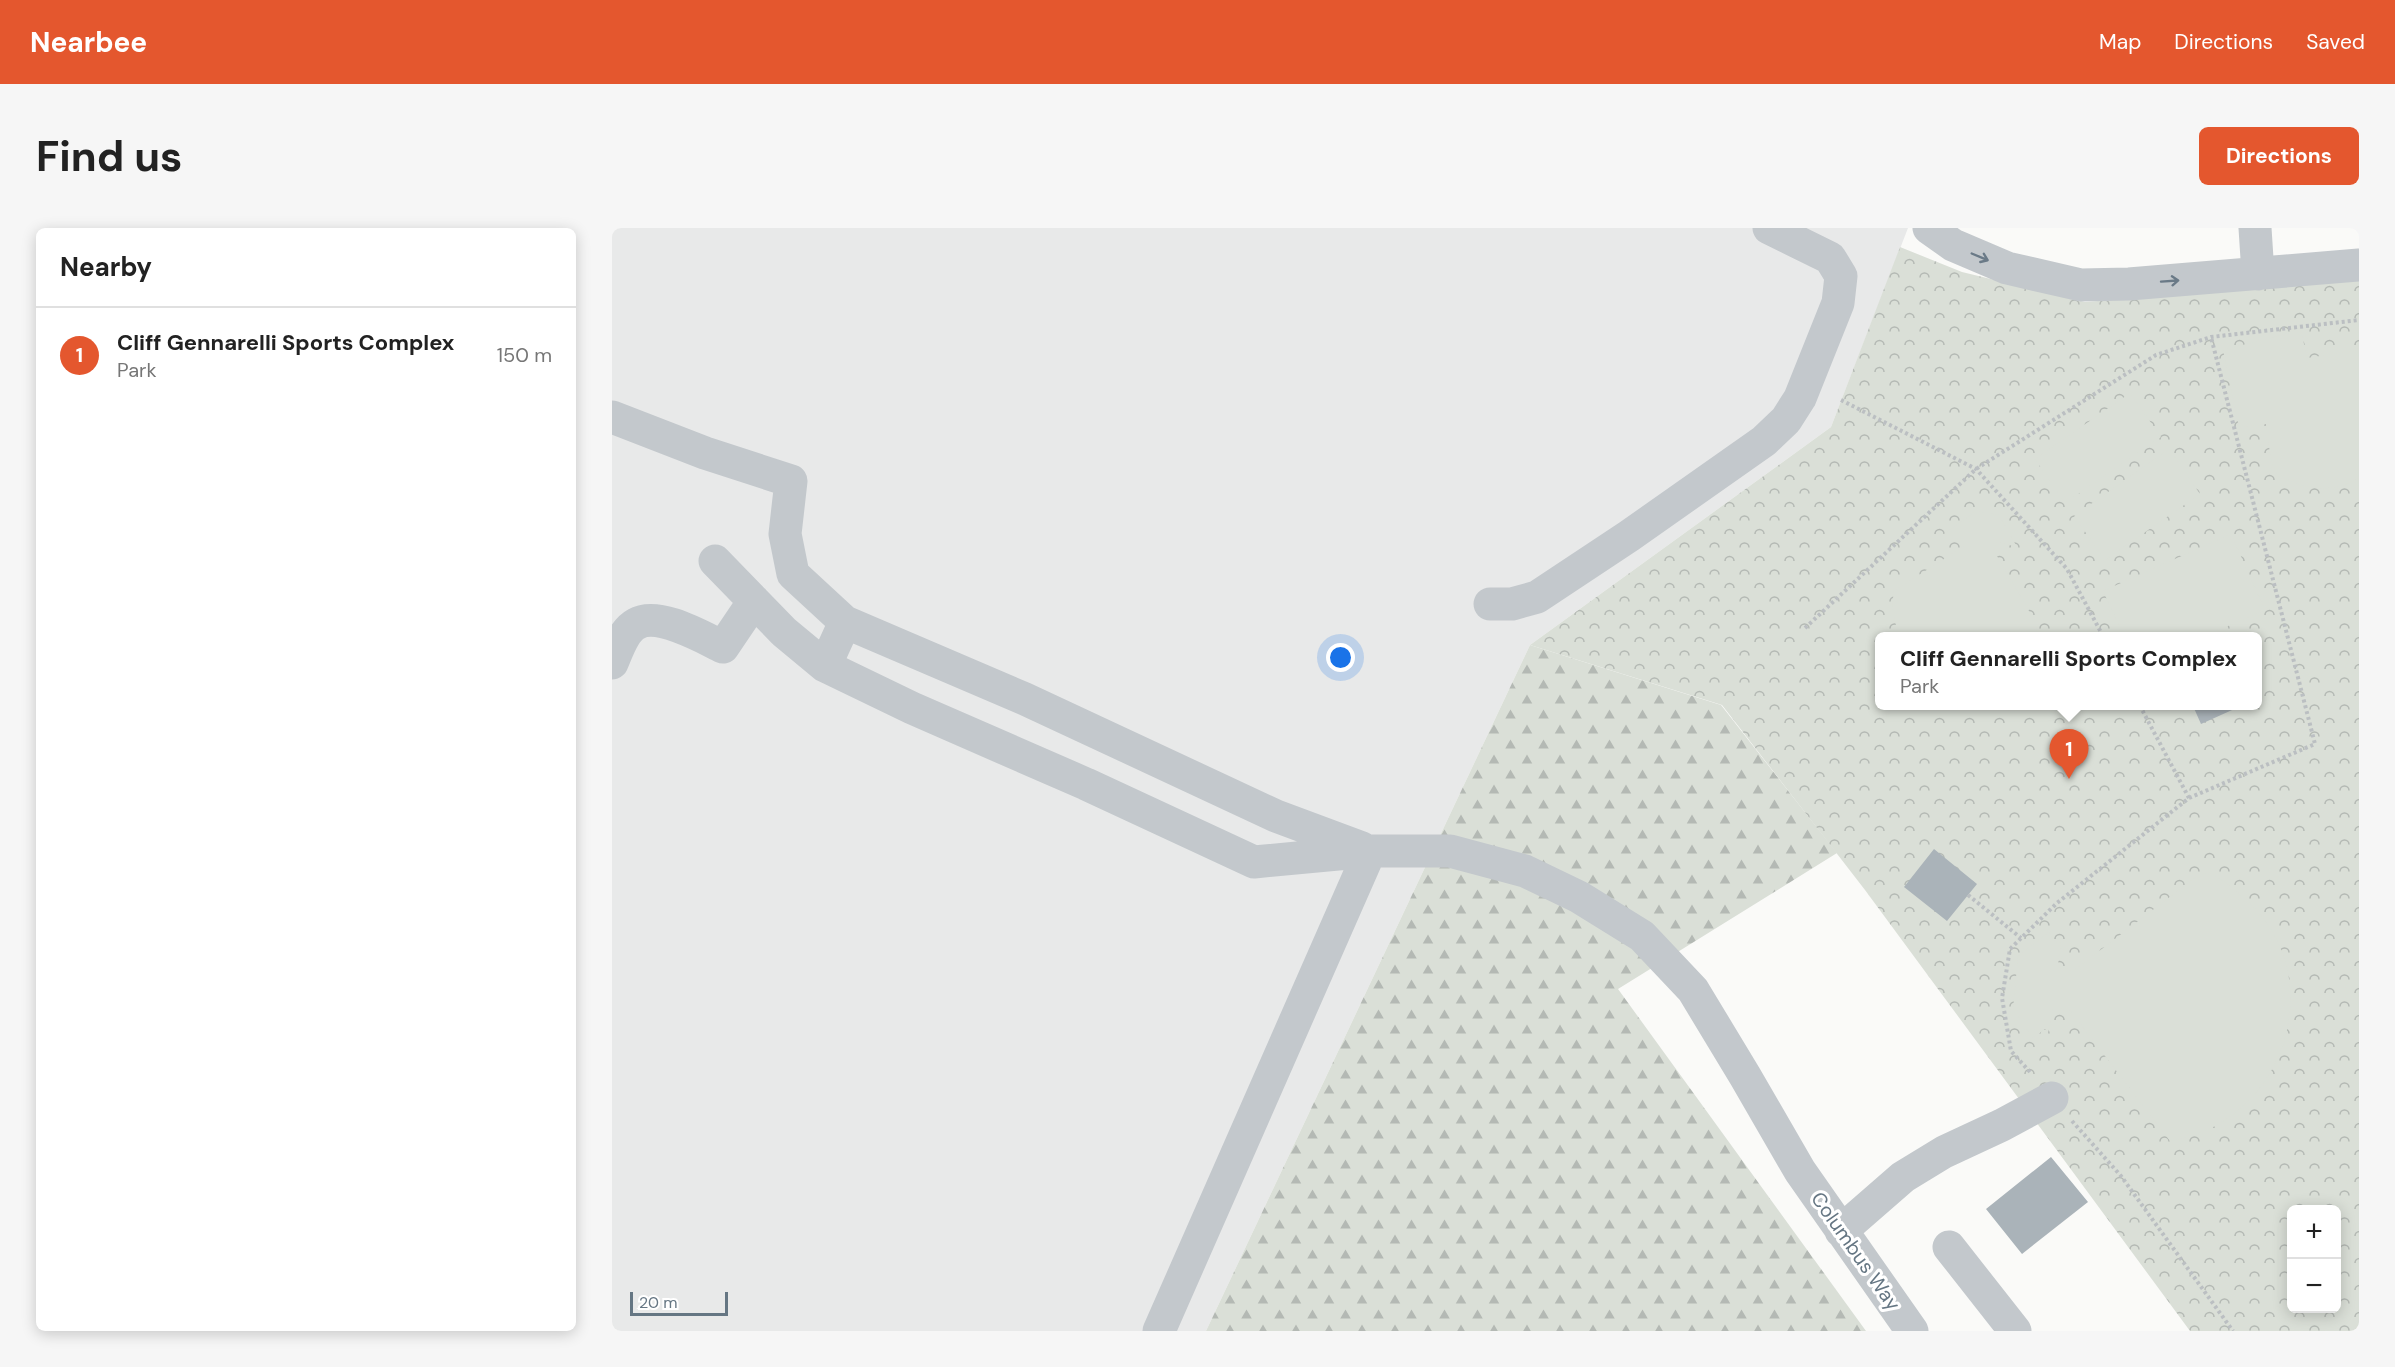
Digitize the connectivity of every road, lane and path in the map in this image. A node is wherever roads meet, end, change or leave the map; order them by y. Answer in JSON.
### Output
{"nodes":[{"id":1,"x":1769,"y":228,"type":"edge"},
{"id":2,"x":1929,"y":228,"type":"edge"},
{"id":3,"x":2255,"y":228,"type":"edge"},
{"id":4,"x":2359,"y":265,"type":"edge"},
{"id":5,"x":2258,"y":274,"type":"junction"},
{"id":6,"x":2359,"y":320,"type":"edge"},
{"id":7,"x":2211,"y":337,"type":"junction"},
{"id":8,"x":1841,"y":400,"type":"dead end"},
{"id":9,"x":612,"y":417,"type":"edge"},
{"id":10,"x":1976,"y":469,"type":"junction"},
{"id":11,"x":715,"y":561,"type":"dead end"},
{"id":12,"x":754,"y":602,"type":"junction"},
{"id":13,"x":1490,"y":604,"type":"dead end"},
{"id":14,"x":845,"y":622,"type":"junction"},
{"id":15,"x":1805,"y":628,"type":"dead end"},
{"id":16,"x":2101,"y":632,"type":"edge"},
{"id":17,"x":612,"y":663,"type":"edge"},
{"id":18,"x":825,"y":666,"type":"junction"},
{"id":19,"x":2143,"y":710,"type":"edge"},
{"id":20,"x":2188,"y":798,"type":"junction"},
{"id":21,"x":1370,"y":851,"type":"junction"},
{"id":22,"x":1968,"y":895,"type":"dead end"},
{"id":23,"x":2021,"y":938,"type":"junction"},
{"id":24,"x":2052,"y":1098,"type":"junction"},
{"id":25,"x":1841,"y":1231,"type":"junction"},
{"id":26,"x":1949,"y":1247,"type":"dead end"},
{"id":27,"x":1159,"y":1331,"type":"edge"},
{"id":28,"x":1912,"y":1331,"type":"edge"},
{"id":29,"x":2015,"y":1331,"type":"edge"},
{"id":30,"x":2233,"y":1331,"type":"edge"}],
"edges":[{"from":1,"to":13,"type":"street"},
{"from":2,"to":5,"type":"street","one_way":true},
{"from":3,"to":5,"type":"street"},
{"from":4,"to":5,"type":"street"},
{"from":6,"to":7,"type":"path"},
{"from":7,"to":10,"type":"path"},
{"from":7,"to":20,"type":"path"},
{"from":8,"to":10,"type":"path"},
{"from":9,"to":14,"type":"street"},
{"from":10,"to":15,"type":"path"},
{"from":10,"to":16,"type":"path"},
{"from":11,"to":12,"type":"street","name":"Columbus Way"},
{"from":12,"to":17,"type":"street"},
{"from":12,"to":18,"type":"street","name":"Columbus Way"},
{"from":14,"to":18,"type":"street"},
{"from":14,"to":21,"type":"street"},
{"from":18,"to":21,"type":"street","name":"Columbus Way"},
{"from":19,"to":20,"type":"path"},
{"from":20,"to":23,"type":"path"},
{"from":21,"to":25,"type":"street","name":"Columbus Way"},
{"from":21,"to":27,"type":"street"},
{"from":22,"to":23,"type":"path"},
{"from":23,"to":24,"type":"path"},
{"from":24,"to":25,"type":"street"},
{"from":24,"to":30,"type":"path"},
{"from":25,"to":28,"type":"street","name":"Columbus Way"},
{"from":26,"to":29,"type":"street"}]}
